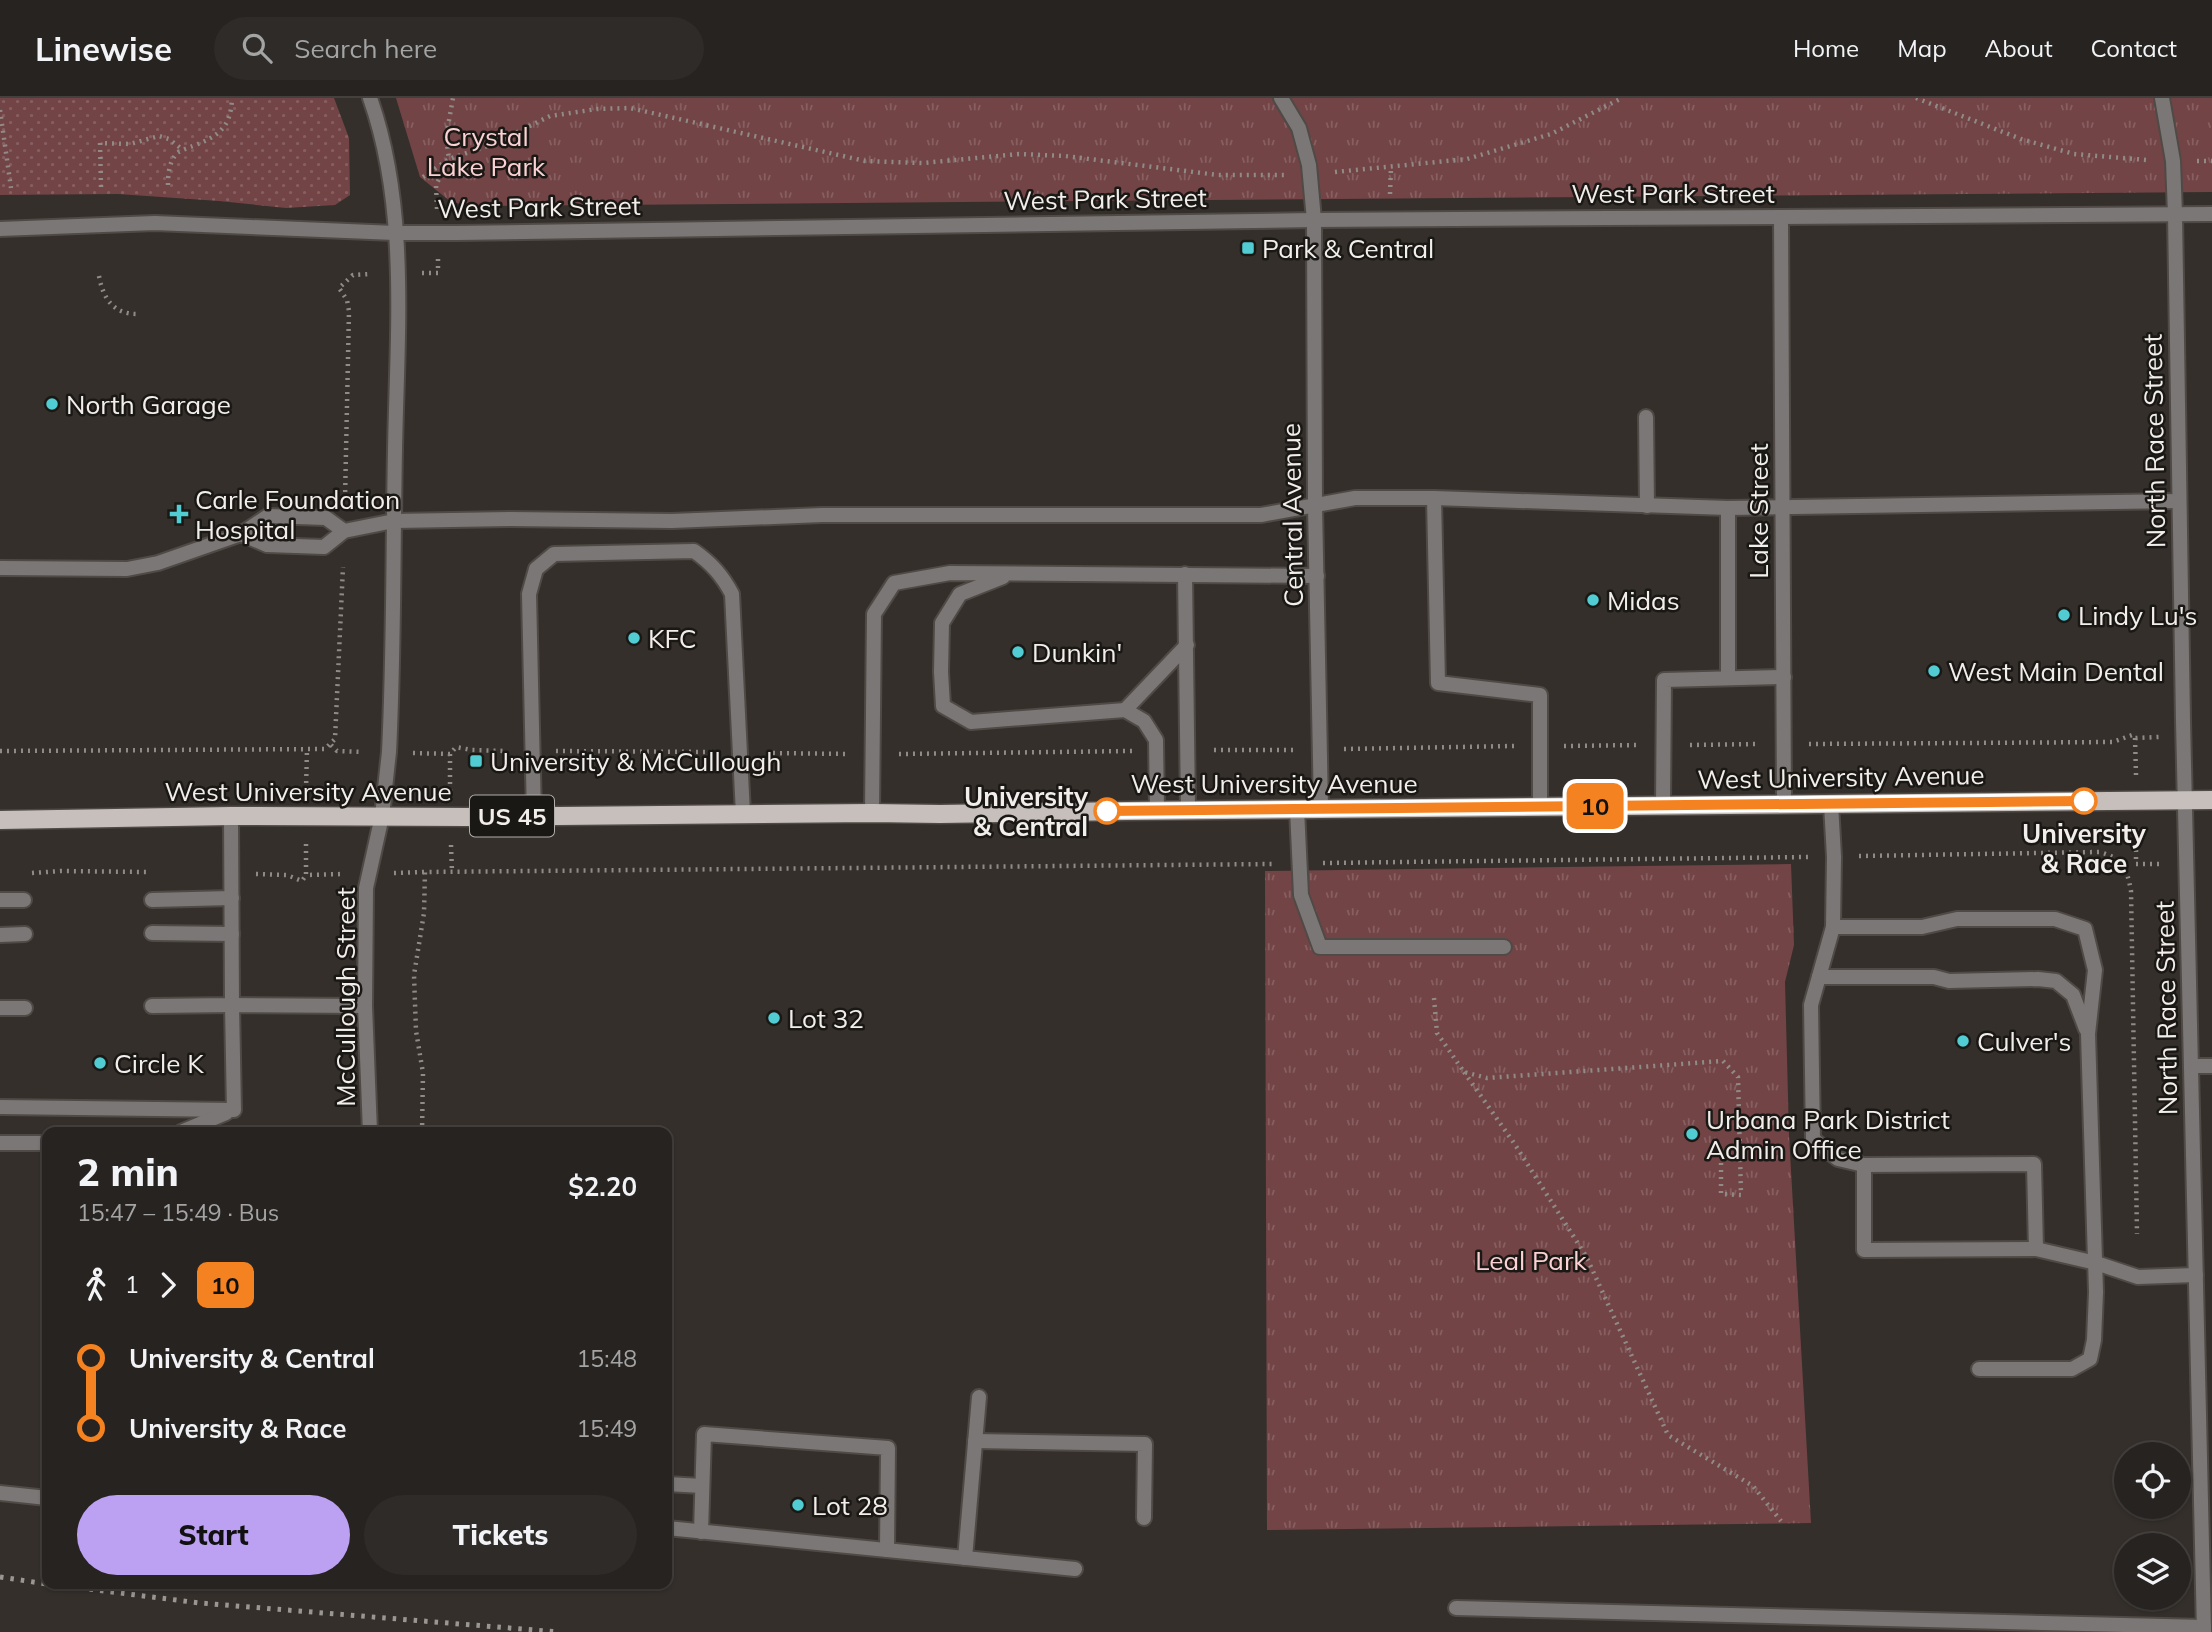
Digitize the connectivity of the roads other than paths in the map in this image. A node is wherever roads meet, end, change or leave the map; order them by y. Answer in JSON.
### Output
{"nodes":[{"id":1,"x":370,"y":98,"type":"edge"},
{"id":2,"x":1281,"y":98,"type":"edge"},
{"id":3,"x":2162,"y":98,"type":"edge"},
{"id":4,"x":2175,"y":214,"type":"junction"},
{"id":5,"x":2212,"y":214,"type":"edge"},
{"id":6,"x":1781,"y":217,"type":"junction"},
{"id":7,"x":1314,"y":220,"type":"junction"},
{"id":8,"x":0,"y":229,"type":"edge"},
{"id":9,"x":395,"y":233,"type":"junction"},
{"id":10,"x":1646,"y":417,"type":"dead end"},
{"id":11,"x":1434,"y":498,"type":"junction"},
{"id":12,"x":2179,"y":501,"type":"junction"},
{"id":13,"x":1315,"y":506,"type":"junction"},
{"id":14,"x":1647,"y":506,"type":"junction"},
{"id":15,"x":1782,"y":506,"type":"junction"},
{"id":16,"x":1728,"y":508,"type":"junction"},
{"id":17,"x":394,"y":521,"type":"junction"},
{"id":18,"x":344,"y":531,"type":"junction"},
{"id":19,"x":241,"y":534,"type":"junction"},
{"id":20,"x":0,"y":568,"type":"edge"},
{"id":21,"x":1010,"y":573,"type":"junction"},
{"id":22,"x":1185,"y":574,"type":"junction"},
{"id":23,"x":1317,"y":576,"type":"junction"},
{"id":24,"x":1187,"y":645,"type":"junction"},
{"id":25,"x":1783,"y":677,"type":"junction"},
{"id":26,"x":1728,"y":678,"type":"junction"},
{"id":27,"x":1125,"y":710,"type":"junction"},
{"id":28,"x":2185,"y":800,"type":"junction"},
{"id":29,"x":2212,"y":800,"type":"edge"},
{"id":30,"x":1784,"y":804,"type":"junction"},
{"id":31,"x":1830,"y":804,"type":"junction"},
{"id":32,"x":1663,"y":806,"type":"junction"},
{"id":33,"x":1540,"y":807,"type":"junction"},
{"id":34,"x":1297,"y":809,"type":"junction"},
{"id":35,"x":1321,"y":809,"type":"junction"},
{"id":36,"x":1157,"y":810,"type":"junction"},
{"id":37,"x":1188,"y":810,"type":"junction"},
{"id":38,"x":872,"y":813,"type":"junction"},
{"id":39,"x":743,"y":814,"type":"junction"},
{"id":40,"x":231,"y":816,"type":"junction"},
{"id":41,"x":382,"y":816,"type":"junction"},
{"id":42,"x":534,"y":816,"type":"junction"},
{"id":43,"x":0,"y":820,"type":"edge"},
{"id":44,"x":232,"y":898,"type":"junction"},
{"id":45,"x":0,"y":900,"type":"edge"},
{"id":46,"x":24,"y":900,"type":"dead end"},
{"id":47,"x":152,"y":900,"type":"dead end"},
{"id":48,"x":1833,"y":928,"type":"junction"},
{"id":49,"x":152,"y":933,"type":"dead end"},
{"id":50,"x":0,"y":934,"type":"edge"},
{"id":51,"x":25,"y":934,"type":"dead end"},
{"id":52,"x":232,"y":934,"type":"junction"},
{"id":53,"x":1504,"y":947,"type":"dead end"},
{"id":54,"x":1819,"y":977,"type":"junction"},
{"id":55,"x":232,"y":1004,"type":"junction"},
{"id":56,"x":152,"y":1006,"type":"dead end"},
{"id":57,"x":365,"y":1006,"type":"junction"},
{"id":58,"x":0,"y":1008,"type":"edge"},
{"id":59,"x":25,"y":1008,"type":"dead end"},
{"id":60,"x":2088,"y":1034,"type":"junction"},
{"id":61,"x":2191,"y":1066,"type":"junction"},
{"id":62,"x":2212,"y":1066,"type":"edge"},
{"id":63,"x":0,"y":1107,"type":"edge"},
{"id":64,"x":233,"y":1110,"type":"junction"},
{"id":65,"x":193,"y":1127,"type":"edge"},
{"id":66,"x":370,"y":1127,"type":"edge"},
{"id":67,"x":0,"y":1143,"type":"edge"},
{"id":68,"x":42,"y":1143,"type":"edge"},
{"id":69,"x":1864,"y":1165,"type":"junction"},
{"id":70,"x":2036,"y":1249,"type":"junction"},
{"id":71,"x":2096,"y":1263,"type":"junction"},
{"id":72,"x":2196,"y":1275,"type":"junction"},
{"id":73,"x":1979,"y":1369,"type":"dead end"},
{"id":74,"x":979,"y":1397,"type":"dead end"},
{"id":75,"x":975,"y":1441,"type":"junction"},
{"id":76,"x":672,"y":1484,"type":"edge"},
{"id":77,"x":702,"y":1486,"type":"junction"},
{"id":78,"x":0,"y":1493,"type":"edge"},
{"id":79,"x":42,"y":1497,"type":"edge"},
{"id":80,"x":1144,"y":1518,"type":"dead end"},
{"id":81,"x":672,"y":1529,"type":"edge"},
{"id":82,"x":701,"y":1532,"type":"junction"},
{"id":83,"x":887,"y":1550,"type":"junction"},
{"id":84,"x":2207,"y":1553,"type":"edge"},
{"id":85,"x":965,"y":1558,"type":"junction"},
{"id":86,"x":1075,"y":1569,"type":"dead end"},
{"id":87,"x":1456,"y":1608,"type":"dead end"},
{"id":88,"x":2204,"y":1630,"type":"edge"}],
"edges":[{"from":1,"to":9,"type":"street","name":"McCullough Street"},
{"from":2,"to":7,"type":"street","name":"Central Avenue"},
{"from":3,"to":4,"type":"street","name":"North Race Street"},
{"from":4,"to":5,"type":"street","name":"West Park Street"},
{"from":4,"to":6,"type":"street","name":"West Park Street"},
{"from":4,"to":12,"type":"street","name":"North Race Street"},
{"from":6,"to":7,"type":"street","name":"West Park Street"},
{"from":6,"to":15,"type":"street","name":"Lake Street"},
{"from":7,"to":9,"type":"street","name":"West Park Street"},
{"from":7,"to":13,"type":"street","name":"Central Avenue"},
{"from":8,"to":9,"type":"street","name":"West Park Street"},
{"from":9,"to":17,"type":"street","name":"McCullough Street"},
{"from":10,"to":14,"type":"street"},
{"from":11,"to":13,"type":"street"},
{"from":11,"to":14,"type":"street"},
{"from":11,"to":33,"type":"street"},
{"from":12,"to":15,"type":"street"},
{"from":12,"to":28,"type":"street","name":"North Race Street"},
{"from":13,"to":17,"type":"street"},
{"from":13,"to":23,"type":"street","name":"Central Avenue"},
{"from":14,"to":16,"type":"street"},
{"from":15,"to":16,"type":"street"},
{"from":15,"to":25,"type":"street","name":"Lake Street"},
{"from":16,"to":26,"type":"street"},
{"from":17,"to":18,"type":"street"},
{"from":17,"to":41,"type":"street","name":"McCullough Street"},
{"from":18,"to":19,"type":"street"},
{"from":18,"to":19,"type":"street"},
{"from":19,"to":20,"type":"street"},
{"from":21,"to":22,"type":"street"},
{"from":21,"to":27,"type":"street"},
{"from":21,"to":38,"type":"street"},
{"from":22,"to":23,"type":"street"},
{"from":22,"to":24,"type":"street"},
{"from":23,"to":35,"type":"street","name":"Central Avenue"},
{"from":24,"to":27,"type":"street"},
{"from":24,"to":37,"type":"street"},
{"from":25,"to":26,"type":"street"},
{"from":25,"to":30,"type":"street","name":"Lake Street"},
{"from":26,"to":32,"type":"street"},
{"from":27,"to":36,"type":"street"},
{"from":28,"to":29,"type":"main road","name":"West University Avenue","number":"US 45"},
{"from":28,"to":31,"type":"main road","name":"West University Avenue","number":"US 45"},
{"from":28,"to":61,"type":"street","name":"North Race Street"},
{"from":30,"to":31,"type":"main road","name":"West University Avenue","number":"US 45"},
{"from":30,"to":32,"type":"main road","name":"West University Avenue","number":"US 45"},
{"from":31,"to":48,"type":"street"},
{"from":32,"to":33,"type":"main road","name":"West University Avenue","number":"US 45"},
{"from":33,"to":35,"type":"main road","name":"West University Avenue","number":"US 45"},
{"from":34,"to":35,"type":"main road","name":"West University Avenue","number":"US 45"},
{"from":34,"to":37,"type":"main road","name":"West University Avenue","number":"US 45"},
{"from":34,"to":53,"type":"street"},
{"from":36,"to":37,"type":"main road","name":"West University Avenue","number":"US 45"},
{"from":36,"to":38,"type":"main road","name":"West University Avenue","number":"US 45"},
{"from":38,"to":39,"type":"main road","name":"West University Avenue","number":"US 45"},
{"from":39,"to":42,"type":"main road","name":"West University Avenue","number":"US 45"},
{"from":39,"to":42,"type":"street"},
{"from":40,"to":41,"type":"main road","name":"West University Avenue","number":"US 45"},
{"from":40,"to":43,"type":"main road","name":"West University Avenue","number":"US 45"},
{"from":40,"to":44,"type":"street"},
{"from":41,"to":42,"type":"main road","name":"West University Avenue","number":"US 45"},
{"from":41,"to":57,"type":"street","name":"McCullough Street"},
{"from":44,"to":47,"type":"street"},
{"from":44,"to":52,"type":"street"},
{"from":45,"to":46,"type":"street"},
{"from":48,"to":54,"type":"street"},
{"from":48,"to":60,"type":"street"},
{"from":49,"to":52,"type":"street"},
{"from":50,"to":51,"type":"street"},
{"from":52,"to":55,"type":"street"},
{"from":54,"to":60,"type":"street"},
{"from":54,"to":69,"type":"street"},
{"from":55,"to":56,"type":"street"},
{"from":55,"to":57,"type":"street"},
{"from":55,"to":64,"type":"street"},
{"from":57,"to":66,"type":"street","name":"McCullough Street"},
{"from":58,"to":59,"type":"street"},
{"from":60,"to":71,"type":"street"},
{"from":61,"to":62,"type":"street"},
{"from":61,"to":72,"type":"street","name":"North Race Street"},
{"from":63,"to":64,"type":"street"},
{"from":64,"to":65,"type":"street"},
{"from":67,"to":68,"type":"street"},
{"from":69,"to":70,"type":"street"},
{"from":69,"to":70,"type":"street"},
{"from":70,"to":71,"type":"street"},
{"from":71,"to":72,"type":"street"},
{"from":71,"to":73,"type":"street"},
{"from":72,"to":84,"type":"street","name":"North Race Street"},
{"from":74,"to":75,"type":"street"},
{"from":75,"to":80,"type":"street"},
{"from":75,"to":85,"type":"street"},
{"from":76,"to":77,"type":"street"},
{"from":77,"to":82,"type":"street"},
{"from":77,"to":83,"type":"street"},
{"from":78,"to":79,"type":"street"},
{"from":81,"to":82,"type":"street"},
{"from":82,"to":83,"type":"street"},
{"from":83,"to":85,"type":"street"},
{"from":84,"to":88,"type":"street","name":"North Race Street"},
{"from":85,"to":86,"type":"street"},
{"from":87,"to":88,"type":"street"}]}
